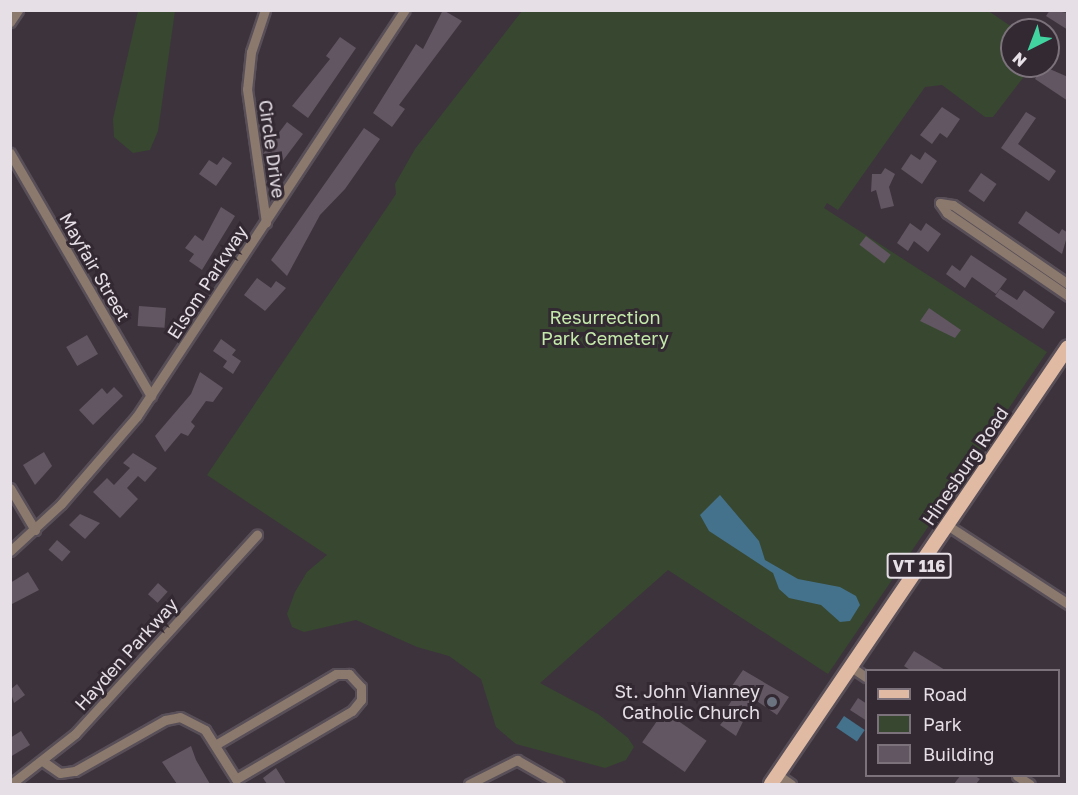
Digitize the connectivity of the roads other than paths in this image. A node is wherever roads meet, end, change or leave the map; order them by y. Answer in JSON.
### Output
{"nodes":[{"id":1,"x":18,"y":10,"type":"edge"},
{"id":2,"x":265,"y":10,"type":"edge"},
{"id":3,"x":405,"y":10,"type":"edge"},
{"id":4,"x":10,"y":22,"type":"edge"},
{"id":5,"x":10,"y":153,"type":"edge"},
{"id":6,"x":266,"y":223,"type":"junction"},
{"id":7,"x":1068,"y":284,"type":"edge"},
{"id":8,"x":1068,"y":296,"type":"edge"},
{"id":9,"x":1068,"y":347,"type":"edge"},
{"id":10,"x":152,"y":396,"type":"junction"},
{"id":11,"x":10,"y":488,"type":"edge"},
{"id":12,"x":947,"y":525,"type":"junction"},
{"id":13,"x":35,"y":530,"type":"junction"},
{"id":14,"x":257,"y":535,"type":"dead end"},
{"id":15,"x":10,"y":551,"type":"edge"},
{"id":16,"x":1068,"y":604,"type":"edge"},
{"id":17,"x":851,"y":667,"type":"junction"},
{"id":18,"x":865,"y":676,"type":"edge"},
{"id":19,"x":216,"y":745,"type":"junction"},
{"id":20,"x":44,"y":762,"type":"junction"},
{"id":21,"x":775,"y":780,"type":"edge"},
{"id":22,"x":10,"y":784,"type":"edge"},
{"id":23,"x":469,"y":784,"type":"edge"},
{"id":24,"x":560,"y":784,"type":"edge"},
{"id":25,"x":791,"y":784,"type":"edge"}],
"edges":[{"from":1,"to":4,"type":"street"},
{"from":2,"to":6,"type":"street","name":"Circle Drive"},
{"from":3,"to":6,"type":"street","name":"Elsom Parkway"},
{"from":5,"to":10,"type":"street","name":"Mayfair Street"},
{"from":6,"to":10,"type":"street","name":"Elsom Parkway"},
{"from":7,"to":8,"type":"street"},
{"from":9,"to":12,"type":"main road","name":"Hinesburg Road","number":"VT 116"},
{"from":10,"to":13,"type":"street","name":"Elsom Parkway"},
{"from":11,"to":13,"type":"street"},
{"from":12,"to":16,"type":"street"},
{"from":12,"to":17,"type":"main road","name":"Hinesburg Road","number":"VT 116"},
{"from":13,"to":15,"type":"street","name":"Elsom Parkway"},
{"from":14,"to":20,"type":"street","name":"Hayden Parkway"},
{"from":17,"to":18,"type":"street"},
{"from":17,"to":21,"type":"main road","name":"Hinesburg Road","number":"VT 116"},
{"from":19,"to":19,"type":"street"},
{"from":19,"to":20,"type":"street"},
{"from":20,"to":22,"type":"street","name":"Hayden Parkway"},
{"from":21,"to":25,"type":"street"},
{"from":23,"to":24,"type":"street"}]}
